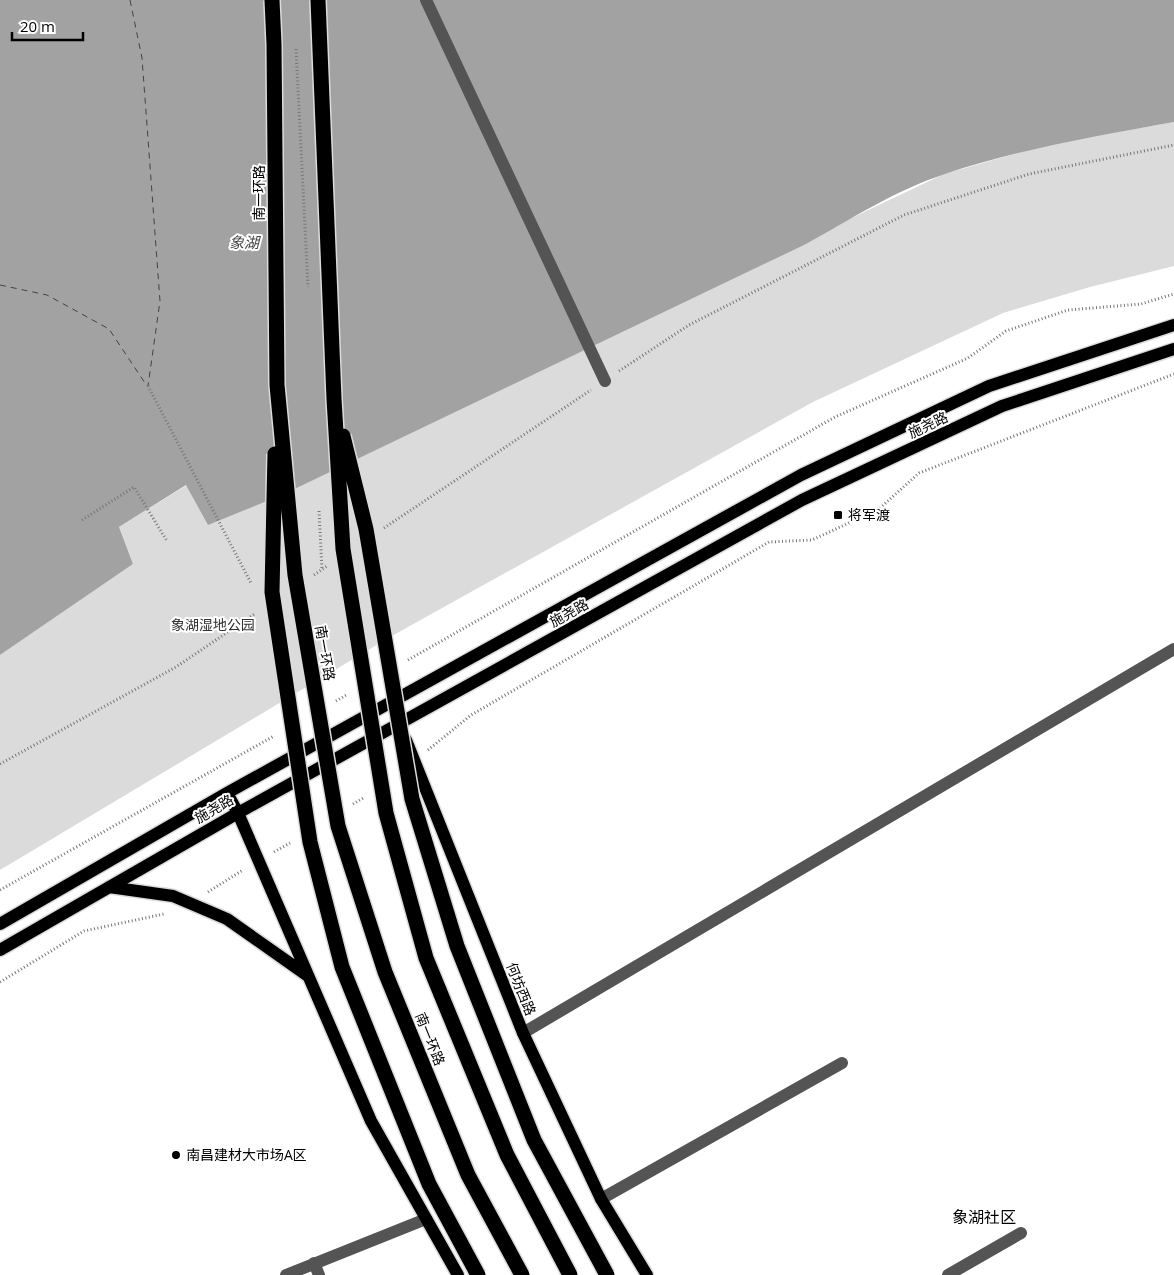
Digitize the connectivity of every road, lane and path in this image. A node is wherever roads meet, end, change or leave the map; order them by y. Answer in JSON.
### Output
{"nodes":[{"id":1,"x":272,"y":0,"type":"edge"},
{"id":2,"x":318,"y":0,"type":"edge"},
{"id":3,"x":426,"y":0,"type":"edge"},
{"id":4,"x":1174,"y":145,"type":"edge"},
{"id":5,"x":1174,"y":294,"type":"edge"},
{"id":6,"x":1174,"y":325,"type":"edge"},
{"id":7,"x":1174,"y":349,"type":"edge"},
{"id":8,"x":1174,"y":374,"type":"edge"},
{"id":9,"x":605,"y":381,"type":"junction"},
{"id":10,"x":277,"y":385,"type":"junction"},
{"id":11,"x":148,"y":386,"type":"dead end"},
{"id":12,"x":334,"y":399,"type":"junction"},
{"id":13,"x":82,"y":520,"type":"dead end"},
{"id":14,"x":378,"y":532,"type":"dead end"},
{"id":15,"x":167,"y":541,"type":"dead end"},
{"id":16,"x":330,"y":564,"type":"dead end"},
{"id":17,"x":306,"y":581,"type":"dead end"},
{"id":18,"x":256,"y":591,"type":"dead end"},
{"id":19,"x":265,"y":608,"type":"dead end"},
{"id":20,"x":1174,"y":649,"type":"edge"},
{"id":21,"x":405,"y":661,"type":"dead end"},
{"id":22,"x":354,"y":690,"type":"dead end"},
{"id":23,"x":391,"y":702,"type":"junction"},
{"id":24,"x":328,"y":705,"type":"dead end"},
{"id":25,"x":400,"y":724,"type":"junction"},
{"id":26,"x":277,"y":734,"type":"dead end"},
{"id":27,"x":414,"y":760,"type":"junction"},
{"id":28,"x":0,"y":764,"type":"edge"},
{"id":29,"x":227,"y":793,"type":"junction"},
{"id":30,"x":370,"y":794,"type":"dead end"},
{"id":31,"x":345,"y":810,"type":"dead end"},
{"id":32,"x":238,"y":812,"type":"junction"},
{"id":33,"x":294,"y":840,"type":"dead end"},
{"id":34,"x":259,"y":861,"type":"junction"},
{"id":35,"x":109,"y":887,"type":"junction"},
{"id":36,"x":0,"y":890,"type":"edge"},
{"id":37,"x":194,"y":904,"type":"junction"},
{"id":38,"x":0,"y":924,"type":"edge"},
{"id":39,"x":0,"y":950,"type":"edge"},
{"id":40,"x":308,"y":976,"type":"junction"},
{"id":41,"x":0,"y":982,"type":"edge"},
{"id":42,"x":523,"y":1033,"type":"junction"},
{"id":43,"x":842,"y":1063,"type":"dead end"},
{"id":44,"x":601,"y":1199,"type":"junction"},
{"id":45,"x":426,"y":1219,"type":"junction"},
{"id":46,"x":1021,"y":1233,"type":"dead end"},
{"id":47,"x":314,"y":1263,"type":"junction"},
{"id":48,"x":286,"y":1275,"type":"edge"},
{"id":49,"x":319,"y":1275,"type":"edge"},
{"id":50,"x":458,"y":1275,"type":"edge"},
{"id":51,"x":478,"y":1275,"type":"edge"},
{"id":52,"x":522,"y":1275,"type":"edge"},
{"id":53,"x":570,"y":1275,"type":"edge"},
{"id":54,"x":607,"y":1275,"type":"edge"},
{"id":55,"x":647,"y":1275,"type":"edge"},
{"id":56,"x":948,"y":1275,"type":"edge"}],
"edges":[{"from":1,"to":10,"type":"highway","name":"南一环路","bridge":true},
{"from":2,"to":12,"type":"highway","name":"南一环路","bridge":true},
{"from":3,"to":9,"type":"street"},
{"from":4,"to":9,"type":"path"},
{"from":5,"to":21,"type":"path"},
{"from":6,"to":23,"type":"main road","name":"施尧路"},
{"from":7,"to":25,"type":"main road","name":"施尧路"},
{"from":8,"to":27,"type":"path"},
{"from":9,"to":14,"type":"path"},
{"from":10,"to":51,"type":"highway","bridge":true},
{"from":10,"to":52,"type":"highway","name":"南一环路","bridge":true},
{"from":11,"to":18,"type":"path"},
{"from":12,"to":53,"type":"highway","name":"南一环路","bridge":true},
{"from":12,"to":54,"type":"highway","bridge":true},
{"from":13,"to":15,"type":"path"},
{"from":16,"to":17,"type":"path"},
{"from":19,"to":28,"type":"path"},
{"from":20,"to":42,"type":"street"},
{"from":22,"to":24,"type":"path"},
{"from":23,"to":25,"type":"main road","name":"何坊西路"},
{"from":23,"to":29,"type":"main road","name":"施尧路"},
{"from":25,"to":27,"type":"main road","name":"何坊西路"},
{"from":25,"to":32,"type":"main road","name":"施尧路"},
{"from":26,"to":36,"type":"path"},
{"from":27,"to":42,"type":"main road","name":"何坊西路"},
{"from":29,"to":32,"type":"main road"},
{"from":29,"to":38,"type":"main road","name":"施尧路"},
{"from":30,"to":31,"type":"path"},
{"from":32,"to":34,"type":"main road"},
{"from":32,"to":35,"type":"main road","name":"施尧路"},
{"from":33,"to":34,"type":"path"},
{"from":34,"to":37,"type":"path"},
{"from":34,"to":40,"type":"main road"},
{"from":35,"to":37,"type":"main road"},
{"from":35,"to":39,"type":"main road","name":"施尧路"},
{"from":37,"to":40,"type":"main road"},
{"from":37,"to":41,"type":"path"},
{"from":40,"to":45,"type":"main road"},
{"from":42,"to":44,"type":"main road","name":"何坊西路"},
{"from":43,"to":44,"type":"street"},
{"from":44,"to":55,"type":"main road","name":"何坊西路"},
{"from":45,"to":47,"type":"street"},
{"from":45,"to":50,"type":"main road"},
{"from":46,"to":56,"type":"street"},
{"from":47,"to":48,"type":"street"},
{"from":47,"to":49,"type":"street"}]}
